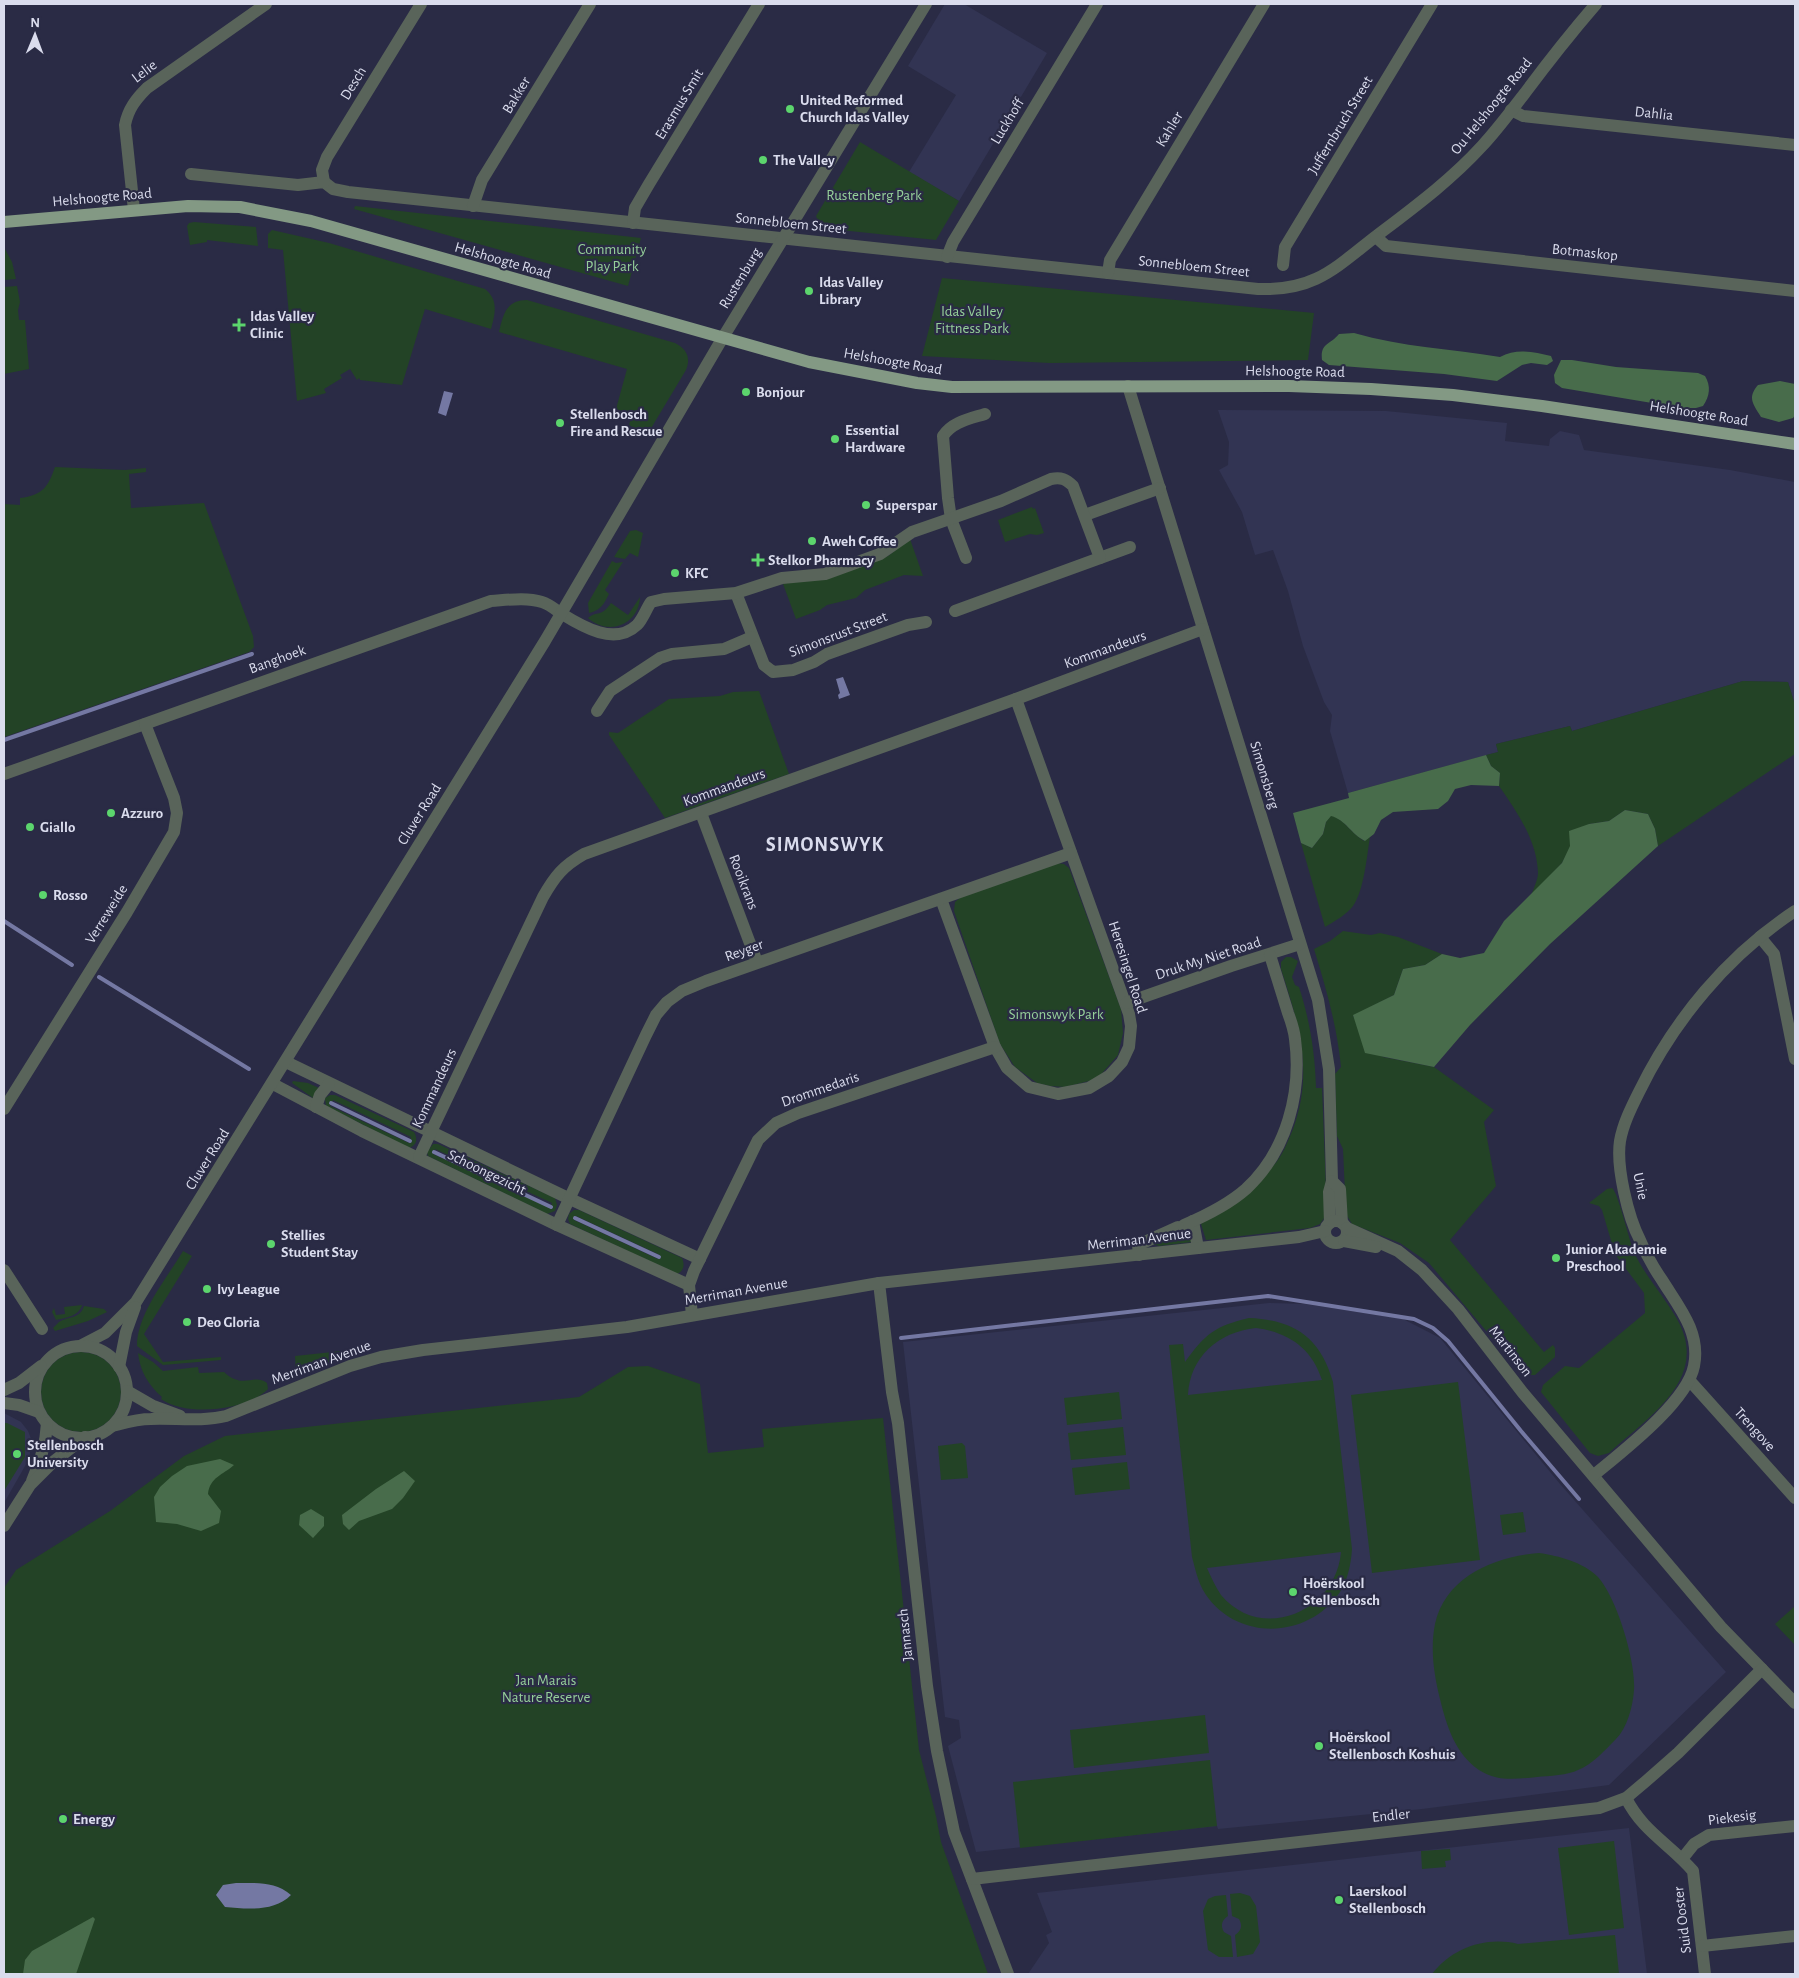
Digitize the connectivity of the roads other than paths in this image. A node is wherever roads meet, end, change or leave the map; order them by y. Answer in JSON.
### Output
{"nodes":[{"id":1,"x":266,"y":4,"type":"edge"},
{"id":2,"x":421,"y":4,"type":"edge"},
{"id":3,"x":590,"y":4,"type":"edge"},
{"id":4,"x":759,"y":4,"type":"edge"},
{"id":5,"x":926,"y":4,"type":"edge"},
{"id":6,"x":1097,"y":4,"type":"edge"},
{"id":7,"x":1264,"y":4,"type":"edge"},
{"id":8,"x":1432,"y":4,"type":"edge"},
{"id":9,"x":1596,"y":4,"type":"edge"},
{"id":10,"x":1511,"y":110,"type":"junction"},
{"id":11,"x":1795,"y":144,"type":"edge"},
{"id":12,"x":191,"y":174,"type":"dead end"},
{"id":13,"x":324,"y":182,"type":"junction"},
{"id":14,"x":473,"y":206,"type":"junction"},
{"id":15,"x":134,"y":210,"type":"junction"},
{"id":16,"x":4,"y":222,"type":"edge"},
{"id":17,"x":633,"y":223,"type":"junction"},
{"id":18,"x":1376,"y":237,"type":"junction"},
{"id":19,"x":783,"y":238,"type":"junction"},
{"id":20,"x":947,"y":257,"type":"junction"},
{"id":21,"x":1284,"y":265,"type":"dead end"},
{"id":22,"x":1108,"y":273,"type":"junction"},
{"id":23,"x":1795,"y":291,"type":"edge"},
{"id":24,"x":722,"y":339,"type":"junction"},
{"id":25,"x":1128,"y":386,"type":"junction"},
{"id":26,"x":985,"y":414,"type":"dead end"},
{"id":27,"x":1795,"y":444,"type":"edge"},
{"id":28,"x":1160,"y":488,"type":"junction"},
{"id":29,"x":1085,"y":515,"type":"junction"},
{"id":30,"x":951,"y":519,"type":"junction"},
{"id":31,"x":1130,"y":547,"type":"dead end"},
{"id":32,"x":966,"y":558,"type":"dead end"},
{"id":33,"x":1100,"y":558,"type":"junction"},
{"id":34,"x":736,"y":593,"type":"junction"},
{"id":35,"x":955,"y":611,"type":"dead end"},
{"id":36,"x":562,"y":614,"type":"junction"},
{"id":37,"x":926,"y":622,"type":"dead end"},
{"id":38,"x":1203,"y":629,"type":"junction"},
{"id":39,"x":752,"y":637,"type":"junction"},
{"id":40,"x":1016,"y":699,"type":"junction"},
{"id":41,"x":597,"y":711,"type":"dead end"},
{"id":42,"x":145,"y":724,"type":"junction"},
{"id":43,"x":4,"y":774,"type":"edge"},
{"id":44,"x":701,"y":813,"type":"junction"},
{"id":45,"x":1071,"y":853,"type":"junction"},
{"id":46,"x":940,"y":899,"type":"junction"},
{"id":47,"x":1795,"y":911,"type":"edge"},
{"id":48,"x":1760,"y":937,"type":"junction"},
{"id":49,"x":1300,"y":944,"type":"junction"},
{"id":50,"x":1270,"y":955,"type":"junction"},
{"id":51,"x":757,"y":962,"type":"junction"},
{"id":52,"x":1126,"y":1003,"type":"junction"},
{"id":53,"x":994,"y":1047,"type":"junction"},
{"id":54,"x":1795,"y":1059,"type":"edge"},
{"id":55,"x":286,"y":1062,"type":"junction"},
{"id":56,"x":273,"y":1084,"type":"junction"},
{"id":57,"x":329,"y":1084,"type":"junction"},
{"id":58,"x":316,"y":1107,"type":"junction"},
{"id":59,"x":4,"y":1109,"type":"edge"},
{"id":60,"x":431,"y":1133,"type":"junction"},
{"id":61,"x":420,"y":1157,"type":"junction"},
{"id":62,"x":568,"y":1198,"type":"junction"},
{"id":63,"x":1185,"y":1224,"type":"junction"},
{"id":64,"x":557,"y":1225,"type":"junction"},
{"id":65,"x":1336,"y":1231,"type":"junction"},
{"id":66,"x":1198,"y":1248,"type":"junction"},
{"id":67,"x":1138,"y":1255,"type":"junction"},
{"id":68,"x":700,"y":1259,"type":"junction"},
{"id":69,"x":4,"y":1270,"type":"edge"},
{"id":70,"x":879,"y":1283,"type":"junction"},
{"id":71,"x":689,"y":1285,"type":"junction"},
{"id":72,"x":136,"y":1302,"type":"junction"},
{"id":73,"x":692,"y":1315,"type":"junction"},
{"id":74,"x":42,"y":1329,"type":"dead end"},
{"id":75,"x":80,"y":1346,"type":"junction"},
{"id":76,"x":44,"y":1364,"type":"junction"},
{"id":77,"x":119,"y":1367,"type":"junction"},
{"id":78,"x":1690,"y":1381,"type":"junction"},
{"id":79,"x":4,"y":1390,"type":"edge"},
{"id":80,"x":127,"y":1391,"type":"junction"},
{"id":81,"x":4,"y":1403,"type":"edge"},
{"id":82,"x":40,"y":1412,"type":"junction"},
{"id":83,"x":189,"y":1420,"type":"junction"},
{"id":84,"x":47,"y":1423,"type":"junction"},
{"id":85,"x":112,"y":1426,"type":"junction"},
{"id":86,"x":85,"y":1437,"type":"junction"},
{"id":87,"x":1594,"y":1475,"type":"junction"},
{"id":88,"x":30,"y":1485,"type":"junction"},
{"id":89,"x":1795,"y":1498,"type":"edge"},
{"id":90,"x":4,"y":1526,"type":"edge"},
{"id":91,"x":1762,"y":1669,"type":"junction"},
{"id":92,"x":1795,"y":1704,"type":"edge"},
{"id":93,"x":1626,"y":1798,"type":"junction"},
{"id":94,"x":1795,"y":1826,"type":"edge"},
{"id":95,"x":1682,"y":1859,"type":"junction"},
{"id":96,"x":972,"y":1879,"type":"junction"},
{"id":97,"x":1795,"y":1936,"type":"edge"},
{"id":98,"x":1702,"y":1946,"type":"junction"},
{"id":99,"x":1008,"y":1974,"type":"edge"},
{"id":100,"x":1705,"y":1974,"type":"edge"}],
"edges":[{"from":1,"to":15,"type":"street","name":"Lelie"},
{"from":2,"to":13,"type":"street","name":"Desch"},
{"from":3,"to":14,"type":"street","name":"Bakker"},
{"from":4,"to":17,"type":"street","name":"Erasmus Smit"},
{"from":5,"to":19,"type":"street","name":"Rustenburg"},
{"from":6,"to":20,"type":"street","name":"Luckhoff"},
{"from":7,"to":22,"type":"street","name":"Kahler"},
{"from":8,"to":21,"type":"street","name":"Juffernbruch Street"},
{"from":9,"to":10,"type":"street","name":"Ou Helshoogte Road"},
{"from":10,"to":11,"type":"street","name":"Dahlia"},
{"from":10,"to":18,"type":"street","name":"Ou Helshoogte Road"},
{"from":12,"to":13,"type":"street","name":"Sonnebloem Street"},
{"from":13,"to":14,"type":"street","name":"Sonnebloem Street"},
{"from":14,"to":17,"type":"street","name":"Sonnebloem Street"},
{"from":15,"to":16,"type":"main road","name":"Helshoogte Road"},
{"from":15,"to":24,"type":"main road","name":"Helshoogte Road"},
{"from":17,"to":19,"type":"street","name":"Sonnebloem Street"},
{"from":18,"to":22,"type":"street","name":"Sonnebloem Street"},
{"from":18,"to":23,"type":"street","name":"Botmaskop"},
{"from":19,"to":20,"type":"street","name":"Sonnebloem Street"},
{"from":19,"to":24,"type":"street","name":"Rustenburg"},
{"from":20,"to":22,"type":"street","name":"Sonnebloem Street"},
{"from":24,"to":25,"type":"main road","name":"Helshoogte Road"},
{"from":24,"to":36,"type":"street","name":"Cluver Road"},
{"from":25,"to":27,"type":"main road","name":"Helshoogte Road"},
{"from":25,"to":28,"type":"street","name":"Simonsberg"},
{"from":26,"to":30,"type":"street"},
{"from":28,"to":29,"type":"street"},
{"from":28,"to":38,"type":"street","name":"Simonsberg"},
{"from":29,"to":30,"type":"street"},
{"from":29,"to":33,"type":"street"},
{"from":30,"to":32,"type":"street"},
{"from":30,"to":34,"type":"street"},
{"from":31,"to":33,"type":"street"},
{"from":33,"to":35,"type":"street"},
{"from":34,"to":36,"type":"street"},
{"from":34,"to":39,"type":"street","name":"Simonsrust Street"},
{"from":36,"to":42,"type":"street","name":"Banghoek"},
{"from":36,"to":55,"type":"street","name":"Cluver Road"},
{"from":37,"to":39,"type":"street","name":"Simonsrust Street"},
{"from":38,"to":40,"type":"street","name":"Kommandeurs"},
{"from":38,"to":49,"type":"street","name":"Simonsberg"},
{"from":39,"to":41,"type":"street"},
{"from":40,"to":44,"type":"street","name":"Kommandeurs"},
{"from":40,"to":45,"type":"street","name":"Heresingel Road"},
{"from":42,"to":43,"type":"street","name":"Banghoek"},
{"from":42,"to":59,"type":"street","name":"Verreweide"},
{"from":44,"to":51,"type":"street","name":"Rooikrans"},
{"from":44,"to":60,"type":"street","name":"Kommandeurs"},
{"from":45,"to":46,"type":"street","name":"Reyger"},
{"from":45,"to":52,"type":"street","name":"Heresingel Road"},
{"from":46,"to":51,"type":"street","name":"Reyger"},
{"from":46,"to":53,"type":"street","name":"Heresingel Road"},
{"from":47,"to":48,"type":"street","name":"Unie"},
{"from":48,"to":54,"type":"street"},
{"from":48,"to":78,"type":"street","name":"Unie"},
{"from":49,"to":50,"type":"street","name":"Druk My Niet Road"},
{"from":49,"to":65,"type":"street","name":"Simonsberg"},
{"from":50,"to":52,"type":"street","name":"Druk My Niet Road"},
{"from":50,"to":63,"type":"street"},
{"from":51,"to":62,"type":"street","name":"Reyger"},
{"from":52,"to":53,"type":"street","name":"Heresingel Road"},
{"from":53,"to":68,"type":"street","name":"Drommedaris"},
{"from":55,"to":56,"type":"street","name":"Cluver Road"},
{"from":55,"to":57,"type":"street","name":"Schoongezicht"},
{"from":56,"to":58,"type":"street","name":"Schoongezicht"},
{"from":56,"to":72,"type":"street","name":"Cluver Road"},
{"from":57,"to":58,"type":"street"},
{"from":57,"to":60,"type":"street","name":"Schoongezicht"},
{"from":58,"to":61,"type":"street","name":"Schoongezicht"},
{"from":60,"to":61,"type":"street","name":"Kommandeurs"},
{"from":60,"to":62,"type":"street","name":"Schoongezicht"},
{"from":61,"to":64,"type":"street","name":"Schoongezicht"},
{"from":62,"to":64,"type":"street","name":"Reyger"},
{"from":62,"to":68,"type":"street","name":"Schoongezicht"},
{"from":63,"to":66,"type":"street"},
{"from":63,"to":67,"type":"street"},
{"from":64,"to":71,"type":"street","name":"Schoongezicht"},
{"from":65,"to":66,"type":"street","name":"Merriman Avenue"},
{"from":65,"to":87,"type":"street","name":"Martinson"},
{"from":66,"to":67,"type":"street","name":"Merriman Avenue"},
{"from":67,"to":70,"type":"street","name":"Merriman Avenue"},
{"from":68,"to":71,"type":"street","name":"Drommedaris"},
{"from":69,"to":74,"type":"street"},
{"from":70,"to":73,"type":"street","name":"Merriman Avenue"},
{"from":70,"to":96,"type":"street","name":"Jannasch"},
{"from":71,"to":73,"type":"street","name":"Drommedaris"},
{"from":72,"to":75,"type":"street","name":"Cluver Road"},
{"from":72,"to":77,"type":"street","name":"Cluver Road"},
{"from":73,"to":83,"type":"street","name":"Merriman Avenue"},
{"from":75,"to":76,"type":"street"},
{"from":75,"to":77,"type":"street"},
{"from":76,"to":79,"type":"street"},
{"from":76,"to":82,"type":"street"},
{"from":77,"to":80,"type":"street"},
{"from":78,"to":87,"type":"street","name":"Unie"},
{"from":78,"to":89,"type":"street","name":"Trengove"},
{"from":80,"to":83,"type":"street","name":"Merriman Avenue"},
{"from":80,"to":85,"type":"street"},
{"from":81,"to":82,"type":"street"},
{"from":82,"to":84,"type":"street"},
{"from":83,"to":85,"type":"street","name":"Merriman Avenue"},
{"from":84,"to":86,"type":"street"},
{"from":84,"to":88,"type":"street"},
{"from":85,"to":86,"type":"street"},
{"from":86,"to":88,"type":"street"},
{"from":87,"to":91,"type":"street","name":"Martinson"},
{"from":88,"to":90,"type":"street"},
{"from":91,"to":92,"type":"street"},
{"from":91,"to":93,"type":"street","name":"Endler"},
{"from":93,"to":95,"type":"street","name":"Suid Ooster"},
{"from":93,"to":96,"type":"street","name":"Endler"},
{"from":94,"to":95,"type":"street","name":"Piekesig"},
{"from":95,"to":98,"type":"street","name":"Suid Ooster"},
{"from":96,"to":99,"type":"street","name":"Jannasch"},
{"from":97,"to":98,"type":"street"},
{"from":98,"to":100,"type":"street","name":"Suid Ooster"}]}
